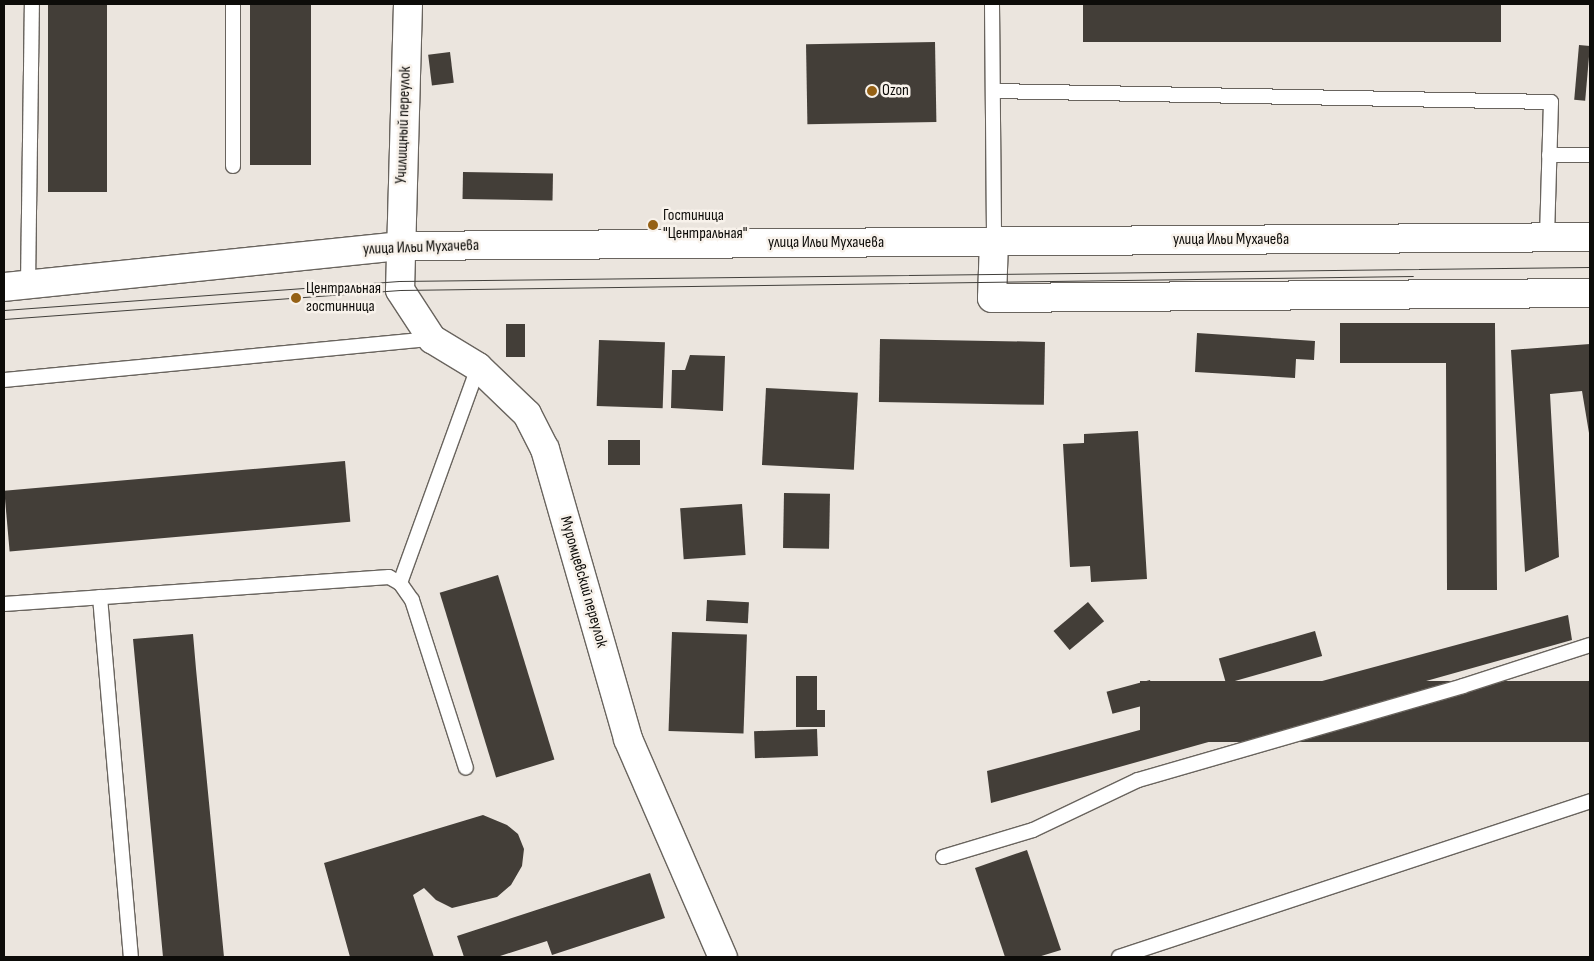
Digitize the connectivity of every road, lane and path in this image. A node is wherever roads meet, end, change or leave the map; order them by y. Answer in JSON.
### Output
{"nodes":[{"id":1,"x":32,"y":4,"type":"edge"},
{"id":2,"x":233,"y":4,"type":"edge"},
{"id":3,"x":408,"y":4,"type":"edge"},
{"id":4,"x":992,"y":4,"type":"edge"},
{"id":5,"x":993,"y":91,"type":"junction"},
{"id":6,"x":1549,"y":155,"type":"junction"},
{"id":7,"x":1590,"y":155,"type":"edge"},
{"id":8,"x":233,"y":166,"type":"dead end"},
{"id":9,"x":1546,"y":237,"type":"junction"},
{"id":10,"x":1590,"y":237,"type":"edge"},
{"id":11,"x":994,"y":241,"type":"junction"},
{"id":12,"x":400,"y":246,"type":"junction"},
{"id":13,"x":16,"y":285,"type":"edge"},
{"id":14,"x":1590,"y":293,"type":"edge"},
{"id":15,"x":432,"y":340,"type":"junction"},
{"id":16,"x":478,"y":367,"type":"junction"},
{"id":17,"x":4,"y":380,"type":"edge"},
{"id":18,"x":400,"y":583,"type":"junction"},
{"id":19,"x":100,"y":597,"type":"junction"},
{"id":20,"x":4,"y":604,"type":"edge"},
{"id":21,"x":1590,"y":645,"type":"edge"},
{"id":22,"x":466,"y":768,"type":"dead end"},
{"id":23,"x":1590,"y":801,"type":"edge"},
{"id":24,"x":943,"y":857,"type":"dead end"},
{"id":25,"x":132,"y":957,"type":"edge"},
{"id":26,"x":723,"y":957,"type":"edge"},
{"id":27,"x":1119,"y":957,"type":"edge"}],
"edges":[{"from":1,"to":13,"type":"lane"},
{"from":2,"to":8,"type":"lane"},
{"from":3,"to":12,"type":"street","name":"Училищный переулок"},
{"from":4,"to":5,"type":"lane"},
{"from":5,"to":6,"type":"lane"},
{"from":5,"to":11,"type":"lane"},
{"from":6,"to":7,"type":"lane"},
{"from":6,"to":9,"type":"lane"},
{"from":9,"to":10,"type":"street","name":"улица Ильи Мухачева"},
{"from":9,"to":11,"type":"street","name":"улица Ильи Мухачева"},
{"from":11,"to":12,"type":"street","name":"улица Ильи Мухачева"},
{"from":11,"to":14,"type":"street"},
{"from":12,"to":13,"type":"street","name":"улица Ильи Мухачева"},
{"from":12,"to":15,"type":"street","name":"Муромцевский переулок"},
{"from":15,"to":16,"type":"street","name":"Муромцевский переулок"},
{"from":15,"to":17,"type":"lane"},
{"from":16,"to":18,"type":"lane"},
{"from":16,"to":26,"type":"street","name":"Муромцевский переулок"},
{"from":18,"to":19,"type":"lane"},
{"from":18,"to":22,"type":"lane"},
{"from":19,"to":20,"type":"lane"},
{"from":19,"to":25,"type":"lane"},
{"from":21,"to":24,"type":"lane"},
{"from":23,"to":27,"type":"lane"}]}
